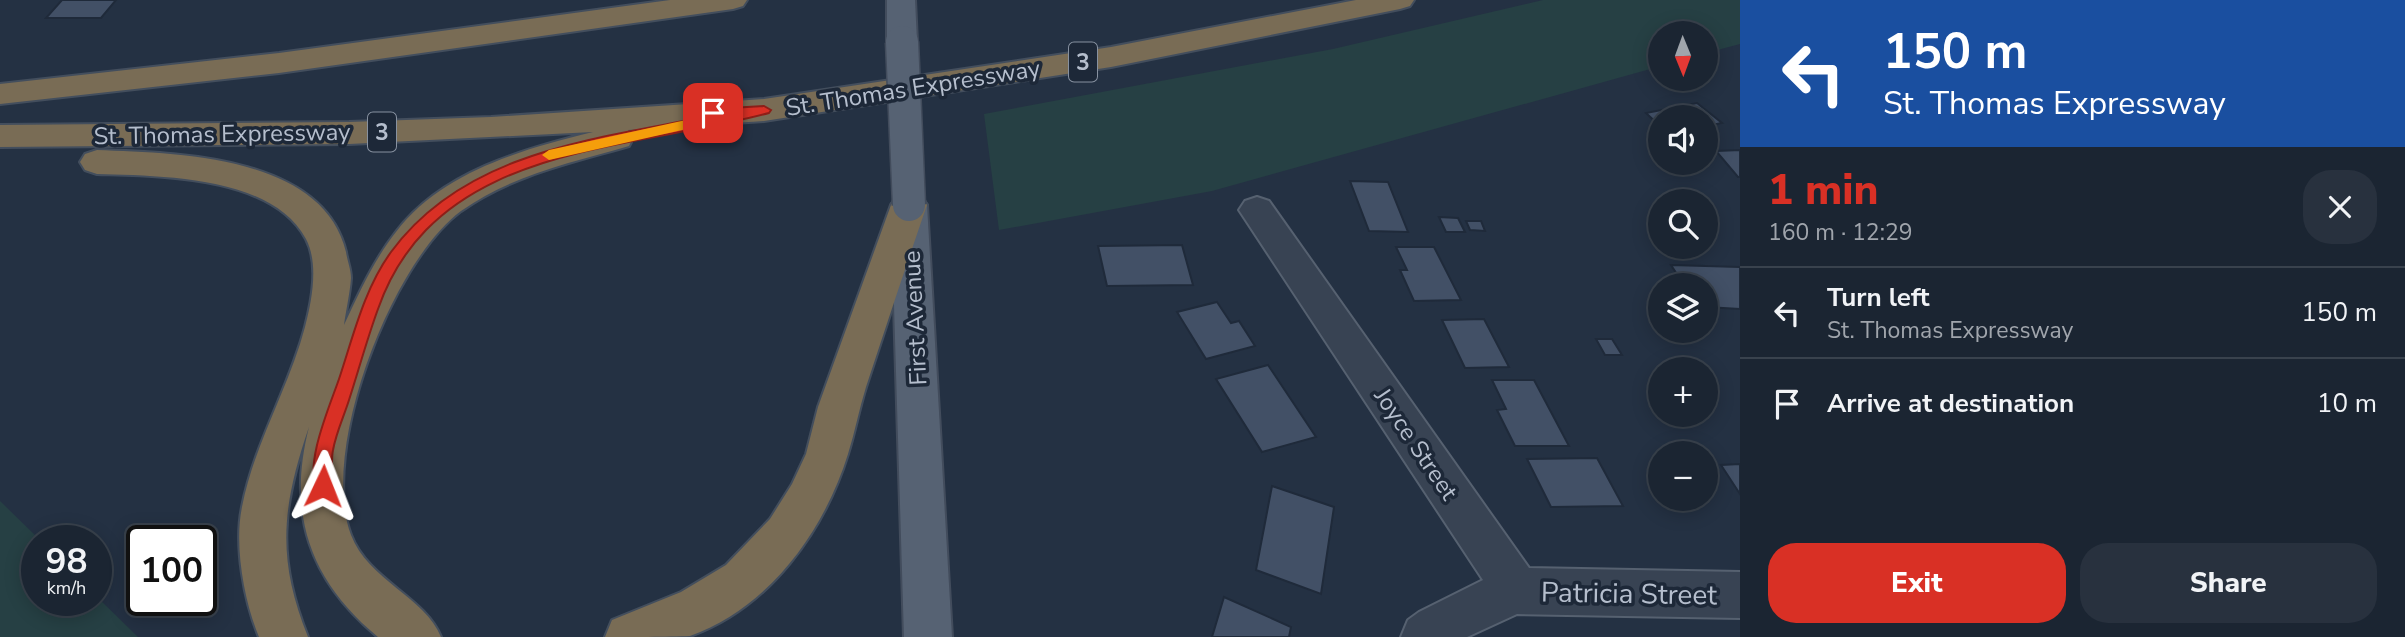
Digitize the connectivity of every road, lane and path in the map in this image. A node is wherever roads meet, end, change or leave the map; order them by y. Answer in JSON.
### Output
{"nodes":[{"id":1,"x":733,"y":0,"type":"edge"},
{"id":2,"x":901,"y":0,"type":"edge"},
{"id":3,"x":1400,"y":0,"type":"edge"},
{"id":4,"x":0,"y":94,"type":"edge"},
{"id":5,"x":764,"y":110,"type":"junction"},
{"id":6,"x":0,"y":136,"type":"edge"},
{"id":7,"x":0,"y":159,"type":"edge"},
{"id":8,"x":909,"y":205,"type":"junction"},
{"id":9,"x":1257,"y":211,"type":"dead end"},
{"id":10,"x":1517,"y":592,"type":"junction"},
{"id":11,"x":1740,"y":595,"type":"edge"},
{"id":12,"x":284,"y":637,"type":"edge"},
{"id":13,"x":416,"y":637,"type":"edge"},
{"id":14,"x":629,"y":637,"type":"edge"},
{"id":15,"x":928,"y":637,"type":"edge"},
{"id":16,"x":1425,"y":637,"type":"edge"}],
"edges":[{"from":1,"to":4,"type":"highway"},
{"from":2,"to":8,"type":"main road","name":"First Avenue","bridge":true},
{"from":3,"to":5,"type":"highway","name":"St. Thomas Expressway","number":"3"},
{"from":5,"to":6,"type":"highway","name":"St. Thomas Expressway","number":"3"},
{"from":5,"to":13,"type":"highway"},
{"from":7,"to":12,"type":"highway"},
{"from":8,"to":14,"type":"highway"},
{"from":8,"to":15,"type":"main road","name":"First Avenue"},
{"from":9,"to":10,"type":"street","name":"Joyce Street"},
{"from":10,"to":11,"type":"street","name":"Patricia Street"},
{"from":10,"to":16,"type":"street"}]}
